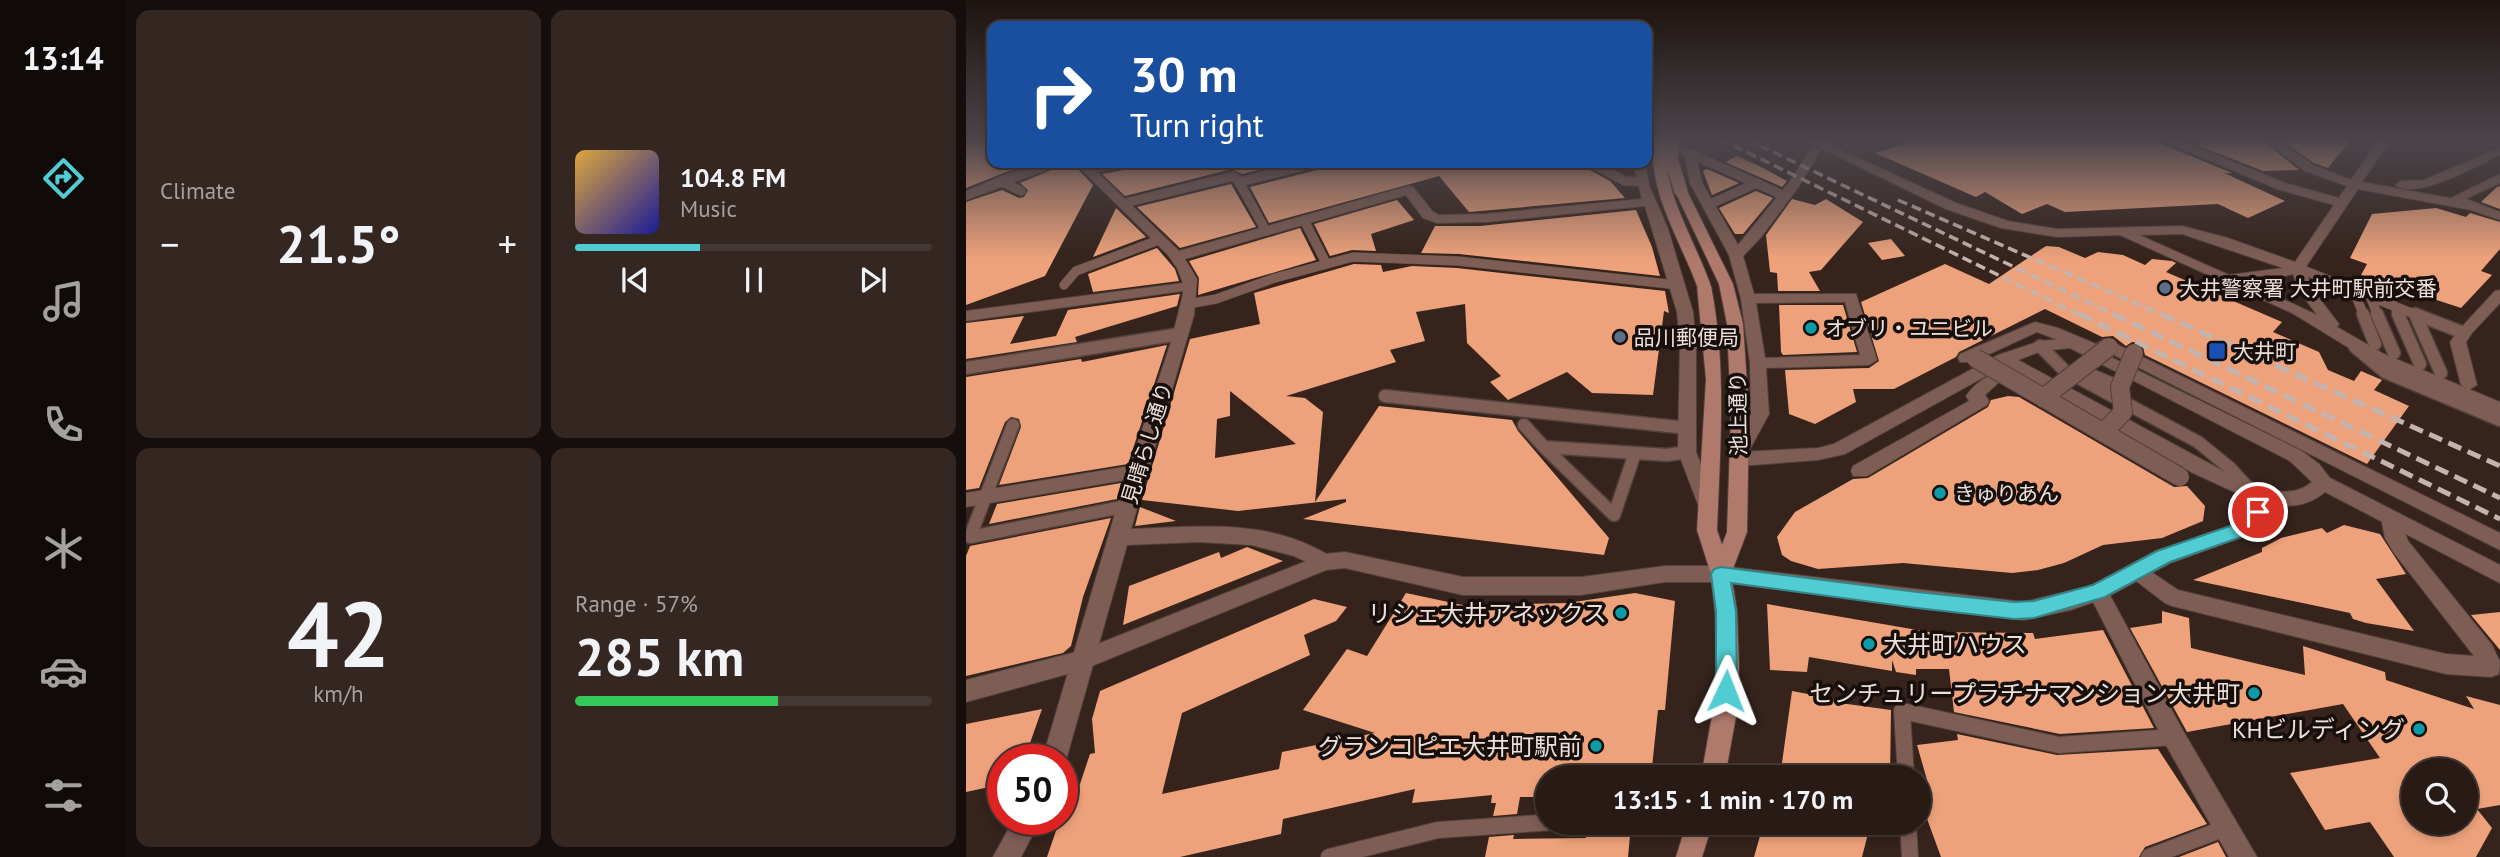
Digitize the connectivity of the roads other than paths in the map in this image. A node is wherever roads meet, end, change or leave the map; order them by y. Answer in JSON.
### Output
{"nodes":[{"id":1,"x":1007,"y":179,"type":"edge"},
{"id":2,"x":1098,"y":179,"type":"edge"},
{"id":3,"x":1222,"y":179,"type":"edge"},
{"id":4,"x":1236,"y":179,"type":"edge"},
{"id":5,"x":1251,"y":179,"type":"edge"},
{"id":6,"x":1621,"y":179,"type":"edge"},
{"id":7,"x":1642,"y":179,"type":"edge"},
{"id":8,"x":1649,"y":179,"type":"edge"},
{"id":9,"x":1660,"y":179,"type":"edge"},
{"id":10,"x":1676,"y":179,"type":"edge"},
{"id":11,"x":1688,"y":179,"type":"edge"},
{"id":12,"x":1695,"y":179,"type":"edge"},
{"id":13,"x":1748,"y":179,"type":"edge"},
{"id":14,"x":1798,"y":179,"type":"edge"},
{"id":15,"x":1895,"y":179,"type":"edge"},
{"id":16,"x":2264,"y":179,"type":"edge"},
{"id":17,"x":2343,"y":179,"type":"edge"},
{"id":18,"x":2358,"y":179,"type":"edge"},
{"id":19,"x":2437,"y":179,"type":"edge"},
{"id":20,"x":2498,"y":179,"type":"edge"},
{"id":21,"x":1000,"y":181,"type":"junction"},
{"id":22,"x":1239,"y":182,"type":"junction"},
{"id":23,"x":1643,"y":183,"type":"junction"},
{"id":24,"x":1696,"y":183,"type":"junction"},
{"id":25,"x":1757,"y":183,"type":"junction"},
{"id":26,"x":2355,"y":183,"type":"junction"},
{"id":27,"x":2426,"y":184,"type":"junction"},
{"id":28,"x":1021,"y":191,"type":"dead end"},
{"id":29,"x":966,"y":196,"type":"edge"},
{"id":30,"x":1785,"y":196,"type":"junction"},
{"id":31,"x":2455,"y":199,"type":"junction"},
{"id":32,"x":1648,"y":202,"type":"junction"},
{"id":33,"x":2341,"y":203,"type":"junction"},
{"id":34,"x":1125,"y":204,"type":"junction"},
{"id":35,"x":1708,"y":205,"type":"junction"},
{"id":36,"x":2470,"y":206,"type":"junction"},
{"id":37,"x":2500,"y":216,"type":"edge"},
{"id":38,"x":1304,"y":220,"type":"junction"},
{"id":39,"x":1266,"y":230,"type":"junction"},
{"id":40,"x":2182,"y":230,"type":"junction"},
{"id":41,"x":2123,"y":232,"type":"junction"},
{"id":42,"x":1159,"y":240,"type":"junction"},
{"id":43,"x":2164,"y":251,"type":"junction"},
{"id":44,"x":1736,"y":256,"type":"junction"},
{"id":45,"x":1175,"y":257,"type":"junction"},
{"id":46,"x":1326,"y":263,"type":"junction"},
{"id":47,"x":2298,"y":268,"type":"junction"},
{"id":48,"x":2212,"y":273,"type":"junction"},
{"id":49,"x":1064,"y":285,"type":"dead end"},
{"id":50,"x":1678,"y":285,"type":"junction"},
{"id":51,"x":1190,"y":286,"type":"junction"},
{"id":52,"x":2353,"y":289,"type":"junction"},
{"id":53,"x":2500,"y":294,"type":"edge"},
{"id":54,"x":2371,"y":296,"type":"junction"},
{"id":55,"x":1748,"y":299,"type":"junction"},
{"id":56,"x":1188,"y":304,"type":"junction"},
{"id":57,"x":2394,"y":305,"type":"junction"},
{"id":58,"x":2415,"y":313,"type":"junction"},
{"id":59,"x":966,"y":316,"type":"edge"},
{"id":60,"x":2327,"y":319,"type":"junction"},
{"id":61,"x":2464,"y":333,"type":"junction"},
{"id":62,"x":1180,"y":334,"type":"junction"},
{"id":63,"x":2345,"y":339,"type":"junction"},
{"id":64,"x":2375,"y":344,"type":"junction"},
{"id":65,"x":2040,"y":346,"type":"junction"},
{"id":66,"x":2105,"y":348,"type":"junction"},
{"id":67,"x":2394,"y":353,"type":"junction"},
{"id":68,"x":2132,"y":356,"type":"junction"},
{"id":69,"x":1758,"y":363,"type":"junction"},
{"id":70,"x":2420,"y":364,"type":"junction"},
{"id":71,"x":966,"y":368,"type":"edge"},
{"id":72,"x":2081,"y":369,"type":"junction"},
{"id":73,"x":2441,"y":373,"type":"junction"},
{"id":74,"x":2010,"y":376,"type":"junction"},
{"id":75,"x":2469,"y":385,"type":"junction"},
{"id":76,"x":2120,"y":387,"type":"junction"},
{"id":77,"x":1385,"y":396,"type":"dead end"},
{"id":78,"x":2500,"y":397,"type":"edge"},
{"id":79,"x":2043,"y":398,"type":"junction"},
{"id":80,"x":2500,"y":409,"type":"edge"},
{"id":81,"x":2500,"y":420,"type":"edge"},
{"id":82,"x":1013,"y":425,"type":"dead end"},
{"id":83,"x":1524,"y":425,"type":"dead end"},
{"id":84,"x":1687,"y":428,"type":"junction"},
{"id":85,"x":2103,"y":433,"type":"junction"},
{"id":86,"x":1544,"y":447,"type":"junction"},
{"id":87,"x":1635,"y":453,"type":"junction"},
{"id":88,"x":1687,"y":453,"type":"junction"},
{"id":89,"x":1740,"y":456,"type":"junction"},
{"id":90,"x":1137,"y":471,"type":"junction"},
{"id":91,"x":1860,"y":471,"type":"dead end"},
{"id":92,"x":2180,"y":477,"type":"dead end"},
{"id":93,"x":2323,"y":483,"type":"junction"},
{"id":94,"x":2250,"y":491,"type":"junction"},
{"id":95,"x":985,"y":496,"type":"junction"},
{"id":96,"x":966,"y":500,"type":"edge"},
{"id":97,"x":1127,"y":506,"type":"junction"},
{"id":98,"x":1708,"y":507,"type":"junction"},
{"id":99,"x":2391,"y":518,"type":"junction"},
{"id":100,"x":1119,"y":537,"type":"junction"},
{"id":101,"x":2500,"y":541,"type":"edge"},
{"id":102,"x":1324,"y":562,"type":"junction"},
{"id":103,"x":2138,"y":571,"type":"junction"},
{"id":104,"x":1721,"y":574,"type":"junction"},
{"id":105,"x":2500,"y":575,"type":"edge"},
{"id":106,"x":2098,"y":592,"type":"junction"},
{"id":107,"x":1082,"y":660,"type":"junction"},
{"id":108,"x":966,"y":691,"type":"edge"},
{"id":109,"x":2174,"y":737,"type":"junction"},
{"id":110,"x":1058,"y":744,"type":"edge"},
{"id":111,"x":1715,"y":765,"type":"edge"},
{"id":112,"x":1905,"y":765,"type":"edge"},
{"id":113,"x":1535,"y":823,"type":"edge"},
{"id":114,"x":2228,"y":827,"type":"junction"},
{"id":115,"x":1019,"y":835,"type":"edge"},
{"id":116,"x":1696,"y":835,"type":"edge"},
{"id":117,"x":1909,"y":835,"type":"edge"},
{"id":118,"x":1006,"y":857,"type":"edge"},
{"id":119,"x":1329,"y":857,"type":"edge"},
{"id":120,"x":1689,"y":857,"type":"edge"},
{"id":121,"x":1910,"y":857,"type":"edge"},
{"id":122,"x":2148,"y":857,"type":"edge"},
{"id":123,"x":2244,"y":857,"type":"edge"}],
"edges":[{"from":1,"to":21,"type":"street"},
{"from":2,"to":34,"type":"street"},
{"from":3,"to":34,"type":"lane"},
{"from":4,"to":22,"type":"lane"},
{"from":5,"to":22,"type":"lane"},
{"from":6,"to":23,"type":"lane"},
{"from":7,"to":23,"type":"street"},
{"from":8,"to":23,"type":"street"},
{"from":9,"to":98,"type":"main road","name":"池上通り","bridge":true},
{"from":10,"to":89,"type":"main road","name":"池上通り","bridge":true},
{"from":11,"to":24,"type":"street"},
{"from":12,"to":24,"type":"street"},
{"from":13,"to":25,"type":"lane"},
{"from":14,"to":30,"type":"street"},
{"from":15,"to":41,"type":"street"},
{"from":16,"to":33,"type":"street"},
{"from":17,"to":26,"type":"street"},
{"from":18,"to":26,"type":"street"},
{"from":19,"to":27,"type":"street"},
{"from":20,"to":31,"type":"street"},
{"from":21,"to":28,"type":"lane"},
{"from":21,"to":29,"type":"street"},
{"from":22,"to":39,"type":"lane"},
{"from":23,"to":32,"type":"street"},
{"from":24,"to":35,"type":"street"},
{"from":25,"to":30,"type":"lane"},
{"from":25,"to":35,"type":"lane"},
{"from":26,"to":27,"type":"street"},
{"from":26,"to":33,"type":"street"},
{"from":26,"to":36,"type":"street"},
{"from":27,"to":31,"type":"street"},
{"from":30,"to":44,"type":"street"},
{"from":31,"to":36,"type":"street"},
{"from":32,"to":38,"type":"street"},
{"from":32,"to":50,"type":"street"},
{"from":33,"to":47,"type":"street"},
{"from":34,"to":42,"type":"street"},
{"from":35,"to":44,"type":"street"},
{"from":36,"to":37,"type":"street"},
{"from":38,"to":39,"type":"street"},
{"from":38,"to":46,"type":"lane"},
{"from":39,"to":45,"type":"street"},
{"from":40,"to":41,"type":"street"},
{"from":40,"to":43,"type":"street"},
{"from":40,"to":47,"type":"street"},
{"from":41,"to":43,"type":"street"},
{"from":42,"to":45,"type":"street"},
{"from":42,"to":49,"type":"lane"},
{"from":43,"to":48,"type":"street"},
{"from":44,"to":55,"type":"street"},
{"from":45,"to":51,"type":"street"},
{"from":46,"to":50,"type":"lane"},
{"from":46,"to":56,"type":"lane"},
{"from":47,"to":48,"type":"street"},
{"from":47,"to":52,"type":"lane"},
{"from":47,"to":60,"type":"street"},
{"from":48,"to":63,"type":"street"},
{"from":50,"to":84,"type":"street"},
{"from":51,"to":56,"type":"street","name":"見晴らし通り"},
{"from":51,"to":59,"type":"street"},
{"from":52,"to":54,"type":"lane"},
{"from":52,"to":64,"type":"lane"},
{"from":53,"to":61,"type":"street"},
{"from":54,"to":57,"type":"lane"},
{"from":54,"to":67,"type":"lane"},
{"from":55,"to":69,"type":"street"},
{"from":55,"to":69,"type":"street"},
{"from":56,"to":62,"type":"street","name":"見晴らし通り"},
{"from":57,"to":58,"type":"lane"},
{"from":57,"to":70,"type":"lane"},
{"from":58,"to":61,"type":"lane"},
{"from":58,"to":73,"type":"lane"},
{"from":60,"to":63,"type":"street"},
{"from":60,"to":64,"type":"street"},
{"from":61,"to":75,"type":"street"},
{"from":62,"to":71,"type":"lane"},
{"from":62,"to":90,"type":"street","name":"見晴らし通り"},
{"from":63,"to":80,"type":"street"},
{"from":63,"to":81,"type":"lane"},
{"from":64,"to":67,"type":"street"},
{"from":65,"to":74,"type":"street"},
{"from":65,"to":93,"type":"street"},
{"from":65,"to":94,"type":"lane"},
{"from":66,"to":68,"type":"street"},
{"from":66,"to":72,"type":"street","bridge":true},
{"from":66,"to":74,"type":"street","bridge":true},
{"from":67,"to":70,"type":"street"},
{"from":68,"to":76,"type":"street","bridge":true},
{"from":68,"to":101,"type":"street"},
{"from":69,"to":89,"type":"street"},
{"from":70,"to":73,"type":"street"},
{"from":72,"to":76,"type":"street"},
{"from":72,"to":79,"type":"street","bridge":true},
{"from":73,"to":75,"type":"street"},
{"from":74,"to":79,"type":"street","bridge":true},
{"from":74,"to":89,"type":"street"},
{"from":74,"to":91,"type":"street"},
{"from":74,"to":94,"type":"street"},
{"from":75,"to":78,"type":"street"},
{"from":76,"to":85,"type":"street","bridge":true},
{"from":77,"to":84,"type":"lane"},
{"from":79,"to":85,"type":"street","bridge":true},
{"from":82,"to":95,"type":"lane"},
{"from":83,"to":86,"type":"lane"},
{"from":84,"to":88,"type":"street"},
{"from":85,"to":92,"type":"street","bridge":true},
{"from":86,"to":87,"type":"lane"},
{"from":86,"to":87,"type":"lane"},
{"from":87,"to":88,"type":"lane"},
{"from":88,"to":98,"type":"street"},
{"from":89,"to":104,"type":"main road","name":"池上通り"},
{"from":90,"to":95,"type":"street"},
{"from":90,"to":97,"type":"street","name":"見晴らし通り"},
{"from":93,"to":94,"type":"street"},
{"from":93,"to":99,"type":"street"},
{"from":94,"to":103,"type":"street"},
{"from":95,"to":96,"type":"street"},
{"from":95,"to":97,"type":"lane"},
{"from":97,"to":100,"type":"street","name":"見晴らし通り"},
{"from":98,"to":104,"type":"main road","name":"池上通り"},
{"from":99,"to":103,"type":"street"},
{"from":99,"to":105,"type":"street"},
{"from":100,"to":102,"type":"street"},
{"from":100,"to":107,"type":"street","name":"見晴らし通り"},
{"from":102,"to":104,"type":"street"},
{"from":102,"to":107,"type":"street"},
{"from":103,"to":106,"type":"street"},
{"from":104,"to":106,"type":"street"},
{"from":104,"to":111,"type":"main road","name":"池上通り"},
{"from":106,"to":109,"type":"street"},
{"from":107,"to":108,"type":"street"},
{"from":107,"to":110,"type":"street","name":"見晴らし通り"},
{"from":109,"to":112,"type":"lane"},
{"from":109,"to":114,"type":"street"},
{"from":113,"to":119,"type":"lane"},
{"from":114,"to":122,"type":"lane"},
{"from":114,"to":123,"type":"street"},
{"from":115,"to":118,"type":"street"},
{"from":116,"to":120,"type":"main road"},
{"from":117,"to":121,"type":"lane"}]}
